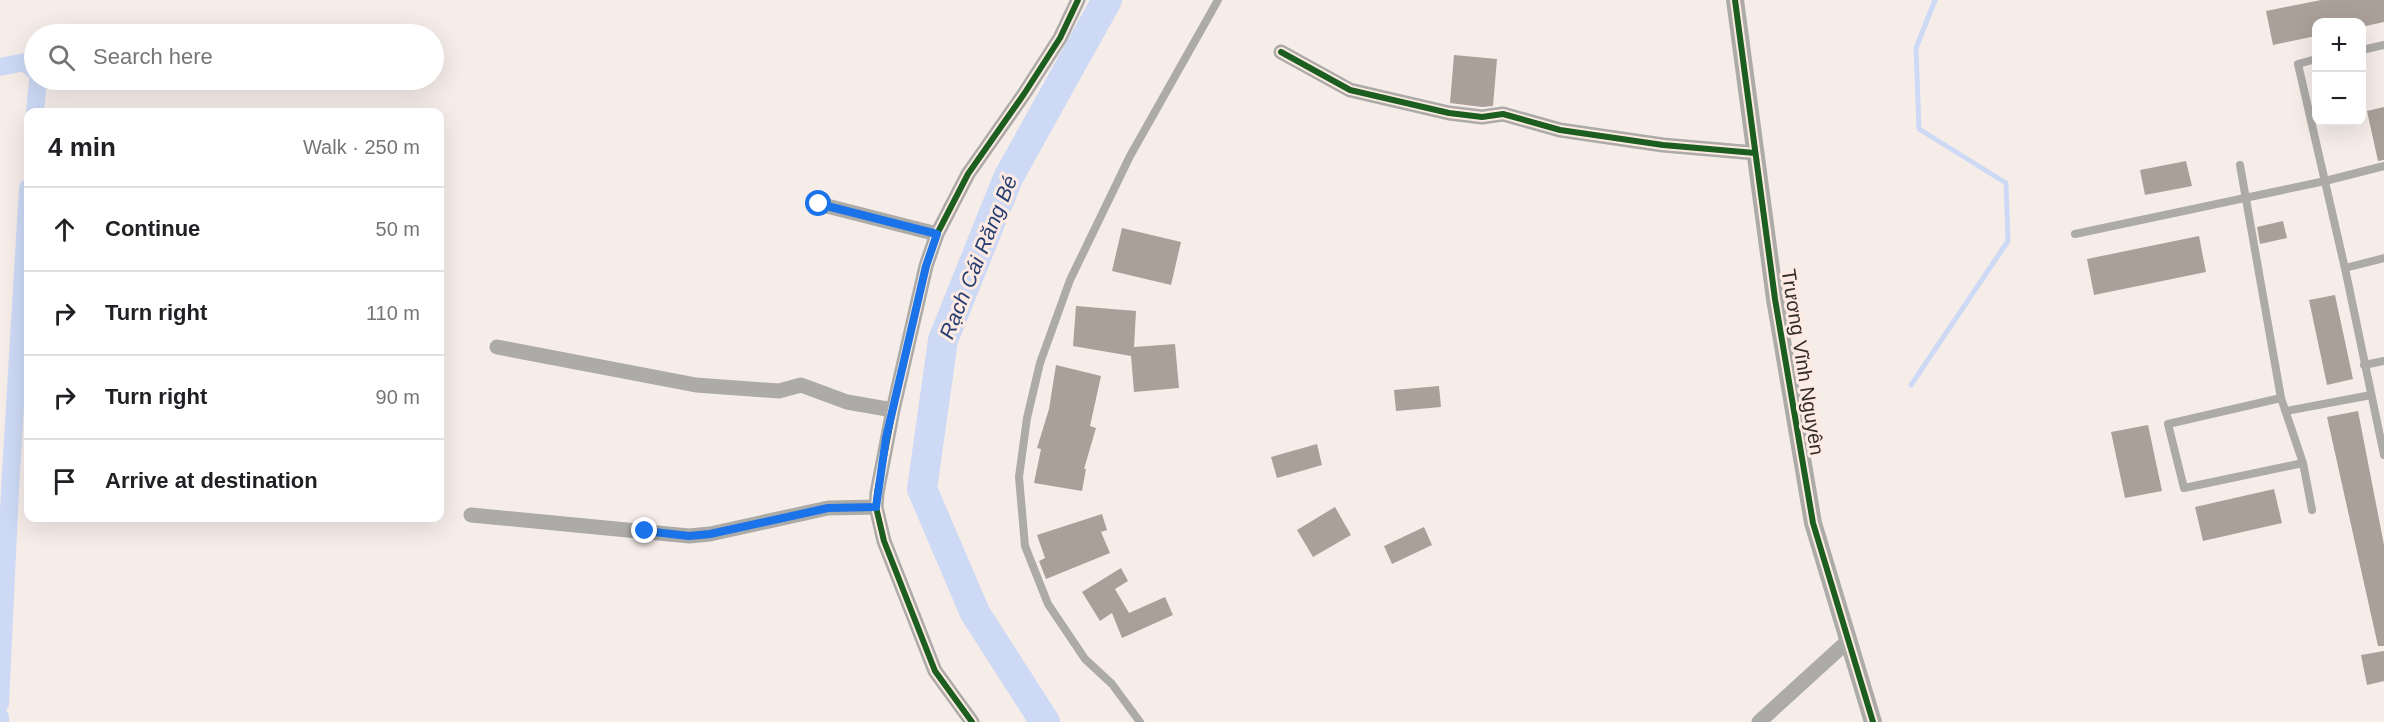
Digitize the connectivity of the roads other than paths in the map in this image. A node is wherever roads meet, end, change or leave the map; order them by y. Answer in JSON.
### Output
{"nodes":[{"id":1,"x":1078,"y":0,"type":"edge"},
{"id":2,"x":1218,"y":0,"type":"edge"},
{"id":3,"x":1736,"y":0,"type":"edge"},
{"id":4,"x":2384,"y":45,"type":"edge"},
{"id":5,"x":2366,"y":49,"type":"edge"},
{"id":6,"x":1281,"y":52,"type":"dead end"},
{"id":7,"x":2312,"y":60,"type":"edge"},
{"id":8,"x":1755,"y":153,"type":"junction"},
{"id":9,"x":2240,"y":165,"type":"dead end"},
{"id":10,"x":2384,"y":166,"type":"edge"},
{"id":11,"x":2325,"y":182,"type":"junction"},
{"id":12,"x":2246,"y":197,"type":"junction"},
{"id":13,"x":819,"y":204,"type":"dead end"},
{"id":14,"x":937,"y":234,"type":"junction"},
{"id":15,"x":2075,"y":234,"type":"dead end"},
{"id":16,"x":2384,"y":258,"type":"edge"},
{"id":17,"x":2345,"y":268,"type":"junction"},
{"id":18,"x":497,"y":347,"type":"dead end"},
{"id":19,"x":2384,"y":361,"type":"edge"},
{"id":20,"x":2364,"y":365,"type":"junction"},
{"id":21,"x":2371,"y":395,"type":"junction"},
{"id":22,"x":2281,"y":398,"type":"junction"},
{"id":23,"x":893,"y":410,"type":"junction"},
{"id":24,"x":2286,"y":411,"type":"junction"},
{"id":25,"x":2384,"y":455,"type":"edge"},
{"id":26,"x":2302,"y":463,"type":"junction"},
{"id":27,"x":876,"y":507,"type":"junction"},
{"id":28,"x":2312,"y":510,"type":"dead end"},
{"id":29,"x":471,"y":515,"type":"dead end"},
{"id":30,"x":1849,"y":640,"type":"junction"},
{"id":31,"x":972,"y":722,"type":"edge"},
{"id":32,"x":1140,"y":722,"type":"edge"},
{"id":33,"x":1759,"y":722,"type":"edge"},
{"id":34,"x":1873,"y":722,"type":"edge"}],
"edges":[{"from":1,"to":14,"type":"street"},
{"from":2,"to":32,"type":"lane"},
{"from":3,"to":8,"type":"street","name":"Trương Vĩnh Nguyên"},
{"from":4,"to":5,"type":"lane"},
{"from":6,"to":8,"type":"street"},
{"from":7,"to":11,"type":"lane"},
{"from":8,"to":30,"type":"street","name":"Trương Vĩnh Nguyên"},
{"from":9,"to":12,"type":"lane"},
{"from":10,"to":11,"type":"lane"},
{"from":11,"to":12,"type":"lane"},
{"from":11,"to":17,"type":"lane"},
{"from":12,"to":15,"type":"lane"},
{"from":12,"to":22,"type":"lane"},
{"from":13,"to":14,"type":"street"},
{"from":14,"to":23,"type":"street"},
{"from":16,"to":17,"type":"lane"},
{"from":17,"to":20,"type":"lane"},
{"from":18,"to":23,"type":"street"},
{"from":19,"to":20,"type":"lane"},
{"from":20,"to":21,"type":"lane"},
{"from":21,"to":24,"type":"lane"},
{"from":21,"to":25,"type":"lane"},
{"from":22,"to":24,"type":"lane"},
{"from":22,"to":26,"type":"lane"},
{"from":23,"to":27,"type":"street"},
{"from":24,"to":26,"type":"lane"},
{"from":26,"to":28,"type":"lane"},
{"from":27,"to":29,"type":"street"},
{"from":27,"to":31,"type":"street"},
{"from":30,"to":33,"type":"street"},
{"from":30,"to":34,"type":"street","name":"Trương Vĩnh Nguyên"}]}
